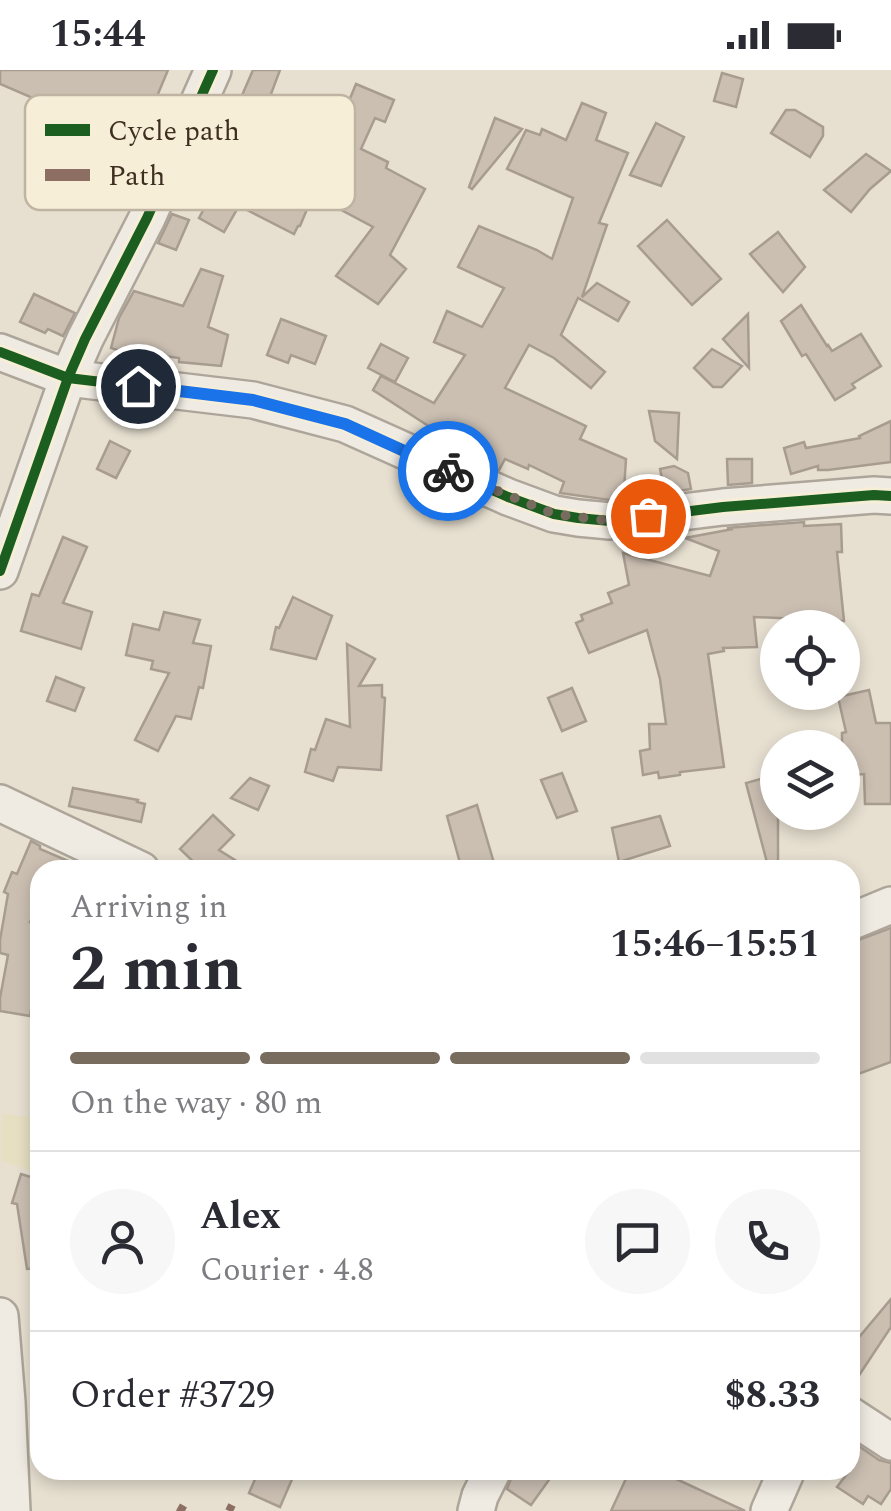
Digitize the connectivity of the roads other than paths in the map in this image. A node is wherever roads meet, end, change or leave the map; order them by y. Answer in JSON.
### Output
{"nodes":[{"id":1,"x":214,"y":70,"type":"edge"},
{"id":2,"x":203,"y":95,"type":"edge"},
{"id":3,"x":151,"y":210,"type":"edge"},
{"id":4,"x":0,"y":352,"type":"edge"},
{"id":5,"x":68,"y":378,"type":"junction"},
{"id":6,"x":891,"y":496,"type":"edge"},
{"id":7,"x":0,"y":570,"type":"edge"},
{"id":8,"x":0,"y":803,"type":"edge"},
{"id":9,"x":120,"y":860,"type":"edge"},
{"id":10,"x":891,"y":906,"type":"edge"},
{"id":11,"x":860,"y":918,"type":"edge"},
{"id":12,"x":0,"y":1316,"type":"edge"},
{"id":13,"x":4,"y":1402,"type":"edge"},
{"id":14,"x":783,"y":1480,"type":"edge"},
{"id":15,"x":12,"y":1511,"type":"edge"},
{"id":16,"x":769,"y":1511,"type":"edge"}],
"edges":[{"from":1,"to":2,"type":"street"},
{"from":3,"to":5,"type":"street"},
{"from":4,"to":5,"type":"street"},
{"from":5,"to":6,"type":"street"},
{"from":5,"to":7,"type":"street"},
{"from":8,"to":9,"type":"street"},
{"from":10,"to":11,"type":"street"},
{"from":12,"to":13,"type":"street"},
{"from":13,"to":15,"type":"street"},
{"from":14,"to":16,"type":"street"}]}
